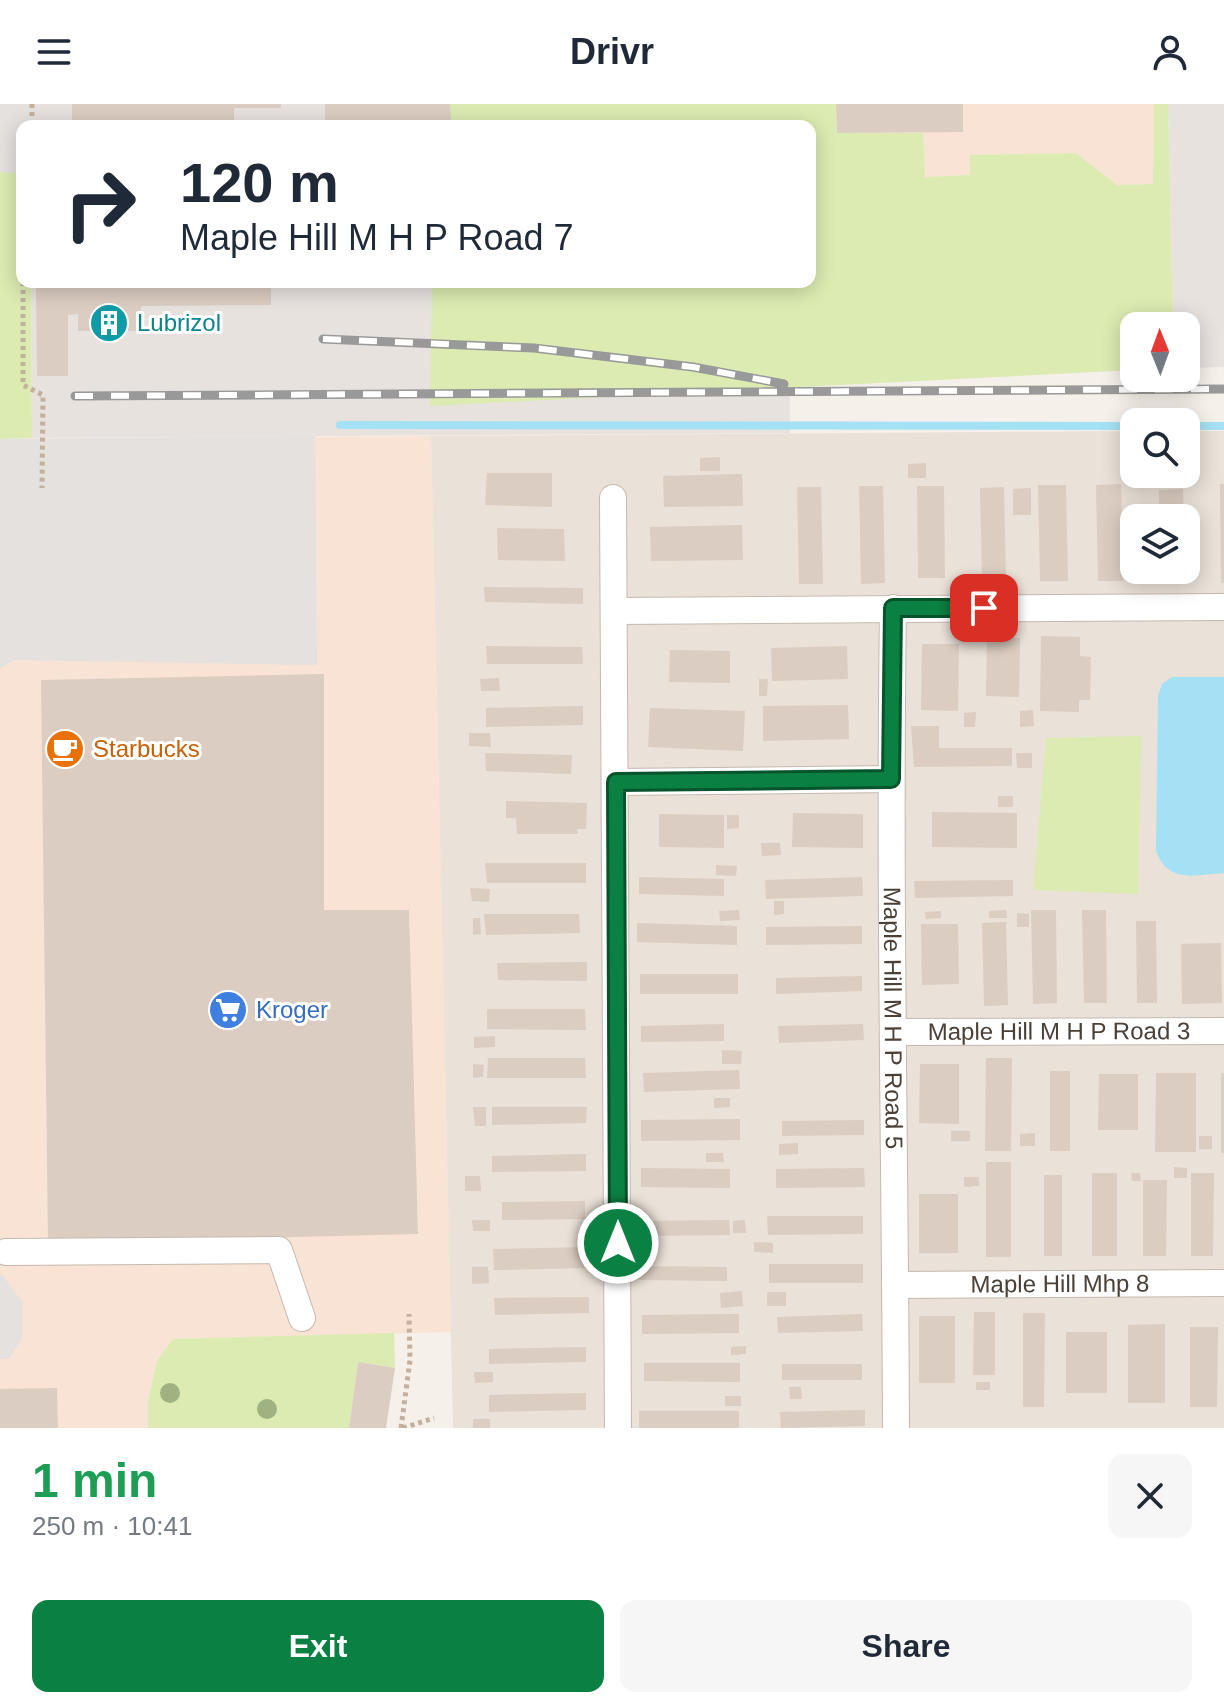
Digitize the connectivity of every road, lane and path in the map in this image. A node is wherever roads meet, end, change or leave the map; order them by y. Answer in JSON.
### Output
{"nodes":[{"id":1,"x":23,"y":288,"type":"edge"},
{"id":2,"x":42,"y":488,"type":"dead end"},
{"id":3,"x":613,"y":498,"type":"dead end"},
{"id":4,"x":1224,"y":607,"type":"edge"},
{"id":5,"x":893,"y":608,"type":"junction"},
{"id":6,"x":615,"y":611,"type":"junction"},
{"id":7,"x":891,"y":779,"type":"junction"},
{"id":8,"x":616,"y":782,"type":"junction"},
{"id":9,"x":1224,"y":1031,"type":"edge"},
{"id":10,"x":895,"y":1032,"type":"junction"},
{"id":11,"x":6,"y":1252,"type":"dead end"},
{"id":12,"x":1224,"y":1283,"type":"edge"},
{"id":13,"x":896,"y":1285,"type":"junction"},
{"id":14,"x":409,"y":1314,"type":"dead end"},
{"id":15,"x":302,"y":1318,"type":"dead end"},
{"id":16,"x":434,"y":1418,"type":"dead end"},
{"id":17,"x":402,"y":1428,"type":"edge"},
{"id":18,"x":618,"y":1428,"type":"edge"},
{"id":19,"x":896,"y":1428,"type":"edge"}],
"edges":[{"from":1,"to":2,"type":"path"},
{"from":3,"to":6,"type":"street"},
{"from":4,"to":5,"type":"street"},
{"from":5,"to":6,"type":"street"},
{"from":5,"to":7,"type":"street","name":"Maple Hill M H P Road 5"},
{"from":6,"to":8,"type":"street"},
{"from":7,"to":8,"type":"street"},
{"from":7,"to":10,"type":"street","name":"Maple Hill M H P Road 5"},
{"from":8,"to":18,"type":"street"},
{"from":9,"to":10,"type":"street","name":"Maple Hill M H P Road 3"},
{"from":10,"to":13,"type":"street","name":"Maple Hill M H P Road 5"},
{"from":11,"to":15,"type":"street"},
{"from":12,"to":13,"type":"street","name":"Maple Hill Mhp 8"},
{"from":13,"to":19,"type":"street","name":"Maple Hill M H P Road 5"},
{"from":14,"to":17,"type":"path"},
{"from":16,"to":17,"type":"path"}]}
